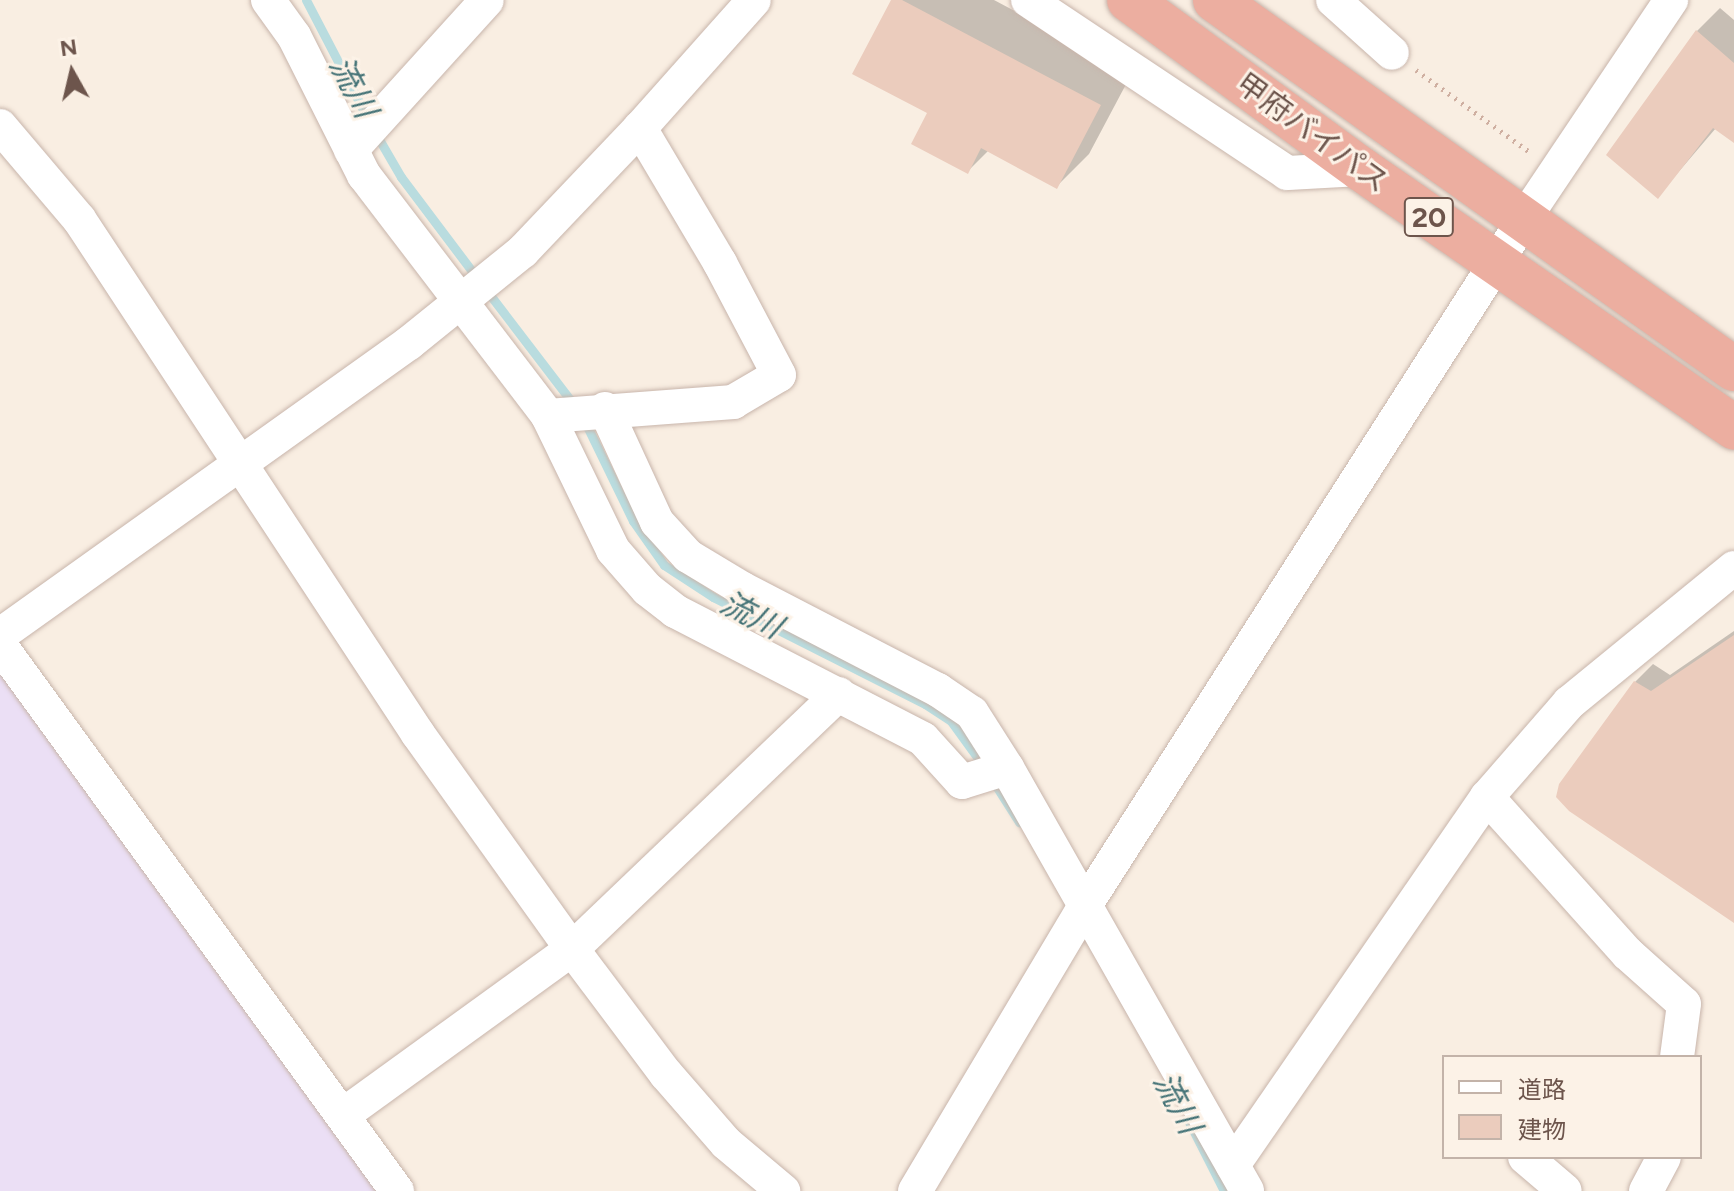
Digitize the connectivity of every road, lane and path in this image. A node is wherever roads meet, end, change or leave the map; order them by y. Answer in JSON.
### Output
{"nodes":[{"id":1,"x":268,"y":0,"type":"edge"},
{"id":2,"x":487,"y":0,"type":"edge"},
{"id":3,"x":754,"y":0,"type":"edge"},
{"id":4,"x":1028,"y":0,"type":"edge"},
{"id":5,"x":1129,"y":0,"type":"edge"},
{"id":6,"x":1215,"y":0,"type":"edge"},
{"id":7,"x":1333,"y":0,"type":"edge"},
{"id":8,"x":1657,"y":6,"type":"edge"},
{"id":9,"x":1392,"y":53,"type":"joint"},
{"id":10,"x":0,"y":126,"type":"edge"},
{"id":11,"x":640,"y":128,"type":"junction"},
{"id":12,"x":351,"y":150,"type":"junction"},
{"id":13,"x":1361,"y":169,"type":"junction"},
{"id":14,"x":1556,"y":171,"type":"junction"},
{"id":15,"x":1524,"y":219,"type":"junction"},
{"id":16,"x":1495,"y":264,"type":"junction"},
{"id":17,"x":461,"y":303,"type":"junction"},
{"id":18,"x":1734,"y":369,"type":"edge"},
{"id":19,"x":605,"y":409,"type":"junction"},
{"id":20,"x":548,"y":416,"type":"junction"},
{"id":21,"x":1734,"y":427,"type":"edge"},
{"id":22,"x":240,"y":461,"type":"junction"},
{"id":23,"x":1734,"y":568,"type":"edge"},
{"id":24,"x":0,"y":635,"type":"edge"},
{"id":25,"x":0,"y":645,"type":"edge"},
{"id":26,"x":839,"y":694,"type":"junction"},
{"id":27,"x":1007,"y":768,"type":"junction"},
{"id":28,"x":1487,"y":797,"type":"junction"},
{"id":29,"x":1086,"y":904,"type":"junction"},
{"id":30,"x":572,"y":949,"type":"junction"},
{"id":31,"x":1677,"y":1055,"type":"edge"},
{"id":32,"x":343,"y":1115,"type":"junction"},
{"id":33,"x":1527,"y":1159,"type":"edge"},
{"id":34,"x":1663,"y":1159,"type":"edge"},
{"id":35,"x":1240,"y":1178,"type":"edge"},
{"id":36,"x":397,"y":1191,"type":"edge"},
{"id":37,"x":783,"y":1191,"type":"edge"},
{"id":38,"x":915,"y":1191,"type":"edge"},
{"id":39,"x":1565,"y":1191,"type":"edge"},
{"id":40,"x":1646,"y":1191,"type":"edge"}],
"edges":[{"from":1,"to":12,"type":"street"},
{"from":2,"to":12,"type":"street"},
{"from":3,"to":11,"type":"street"},
{"from":4,"to":13,"type":"street"},
{"from":5,"to":13,"type":"highway","name":"甲府バイパス","number":"20"},
{"from":6,"to":15,"type":"highway","name":"甲府バイパス","number":"20"},
{"from":7,"to":9,"type":"street"},
{"from":8,"to":14,"type":"street"},
{"from":9,"to":14,"type":"path"},
{"from":10,"to":22,"type":"street"},
{"from":11,"to":17,"type":"street"},
{"from":11,"to":19,"type":"street"},
{"from":12,"to":17,"type":"street"},
{"from":13,"to":16,"type":"highway","name":"甲府バイパス","number":"20"},
{"from":14,"to":15,"type":"street"},
{"from":15,"to":16,"type":"street"},
{"from":15,"to":18,"type":"highway","name":"甲府バイパス","number":"20"},
{"from":16,"to":21,"type":"highway","name":"甲府バイパス","number":"20"},
{"from":16,"to":29,"type":"street"},
{"from":17,"to":20,"type":"street"},
{"from":17,"to":22,"type":"street"},
{"from":19,"to":20,"type":"street"},
{"from":19,"to":27,"type":"street"},
{"from":20,"to":26,"type":"street"},
{"from":22,"to":24,"type":"street"},
{"from":22,"to":30,"type":"street"},
{"from":23,"to":28,"type":"street"},
{"from":25,"to":32,"type":"street"},
{"from":26,"to":27,"type":"street"},
{"from":26,"to":30,"type":"street"},
{"from":27,"to":29,"type":"street"},
{"from":28,"to":31,"type":"street"},
{"from":28,"to":35,"type":"street"},
{"from":29,"to":35,"type":"street"},
{"from":29,"to":38,"type":"street"},
{"from":30,"to":32,"type":"street"},
{"from":30,"to":37,"type":"street"},
{"from":32,"to":36,"type":"street"},
{"from":33,"to":39,"type":"street"},
{"from":34,"to":40,"type":"street"}]}
